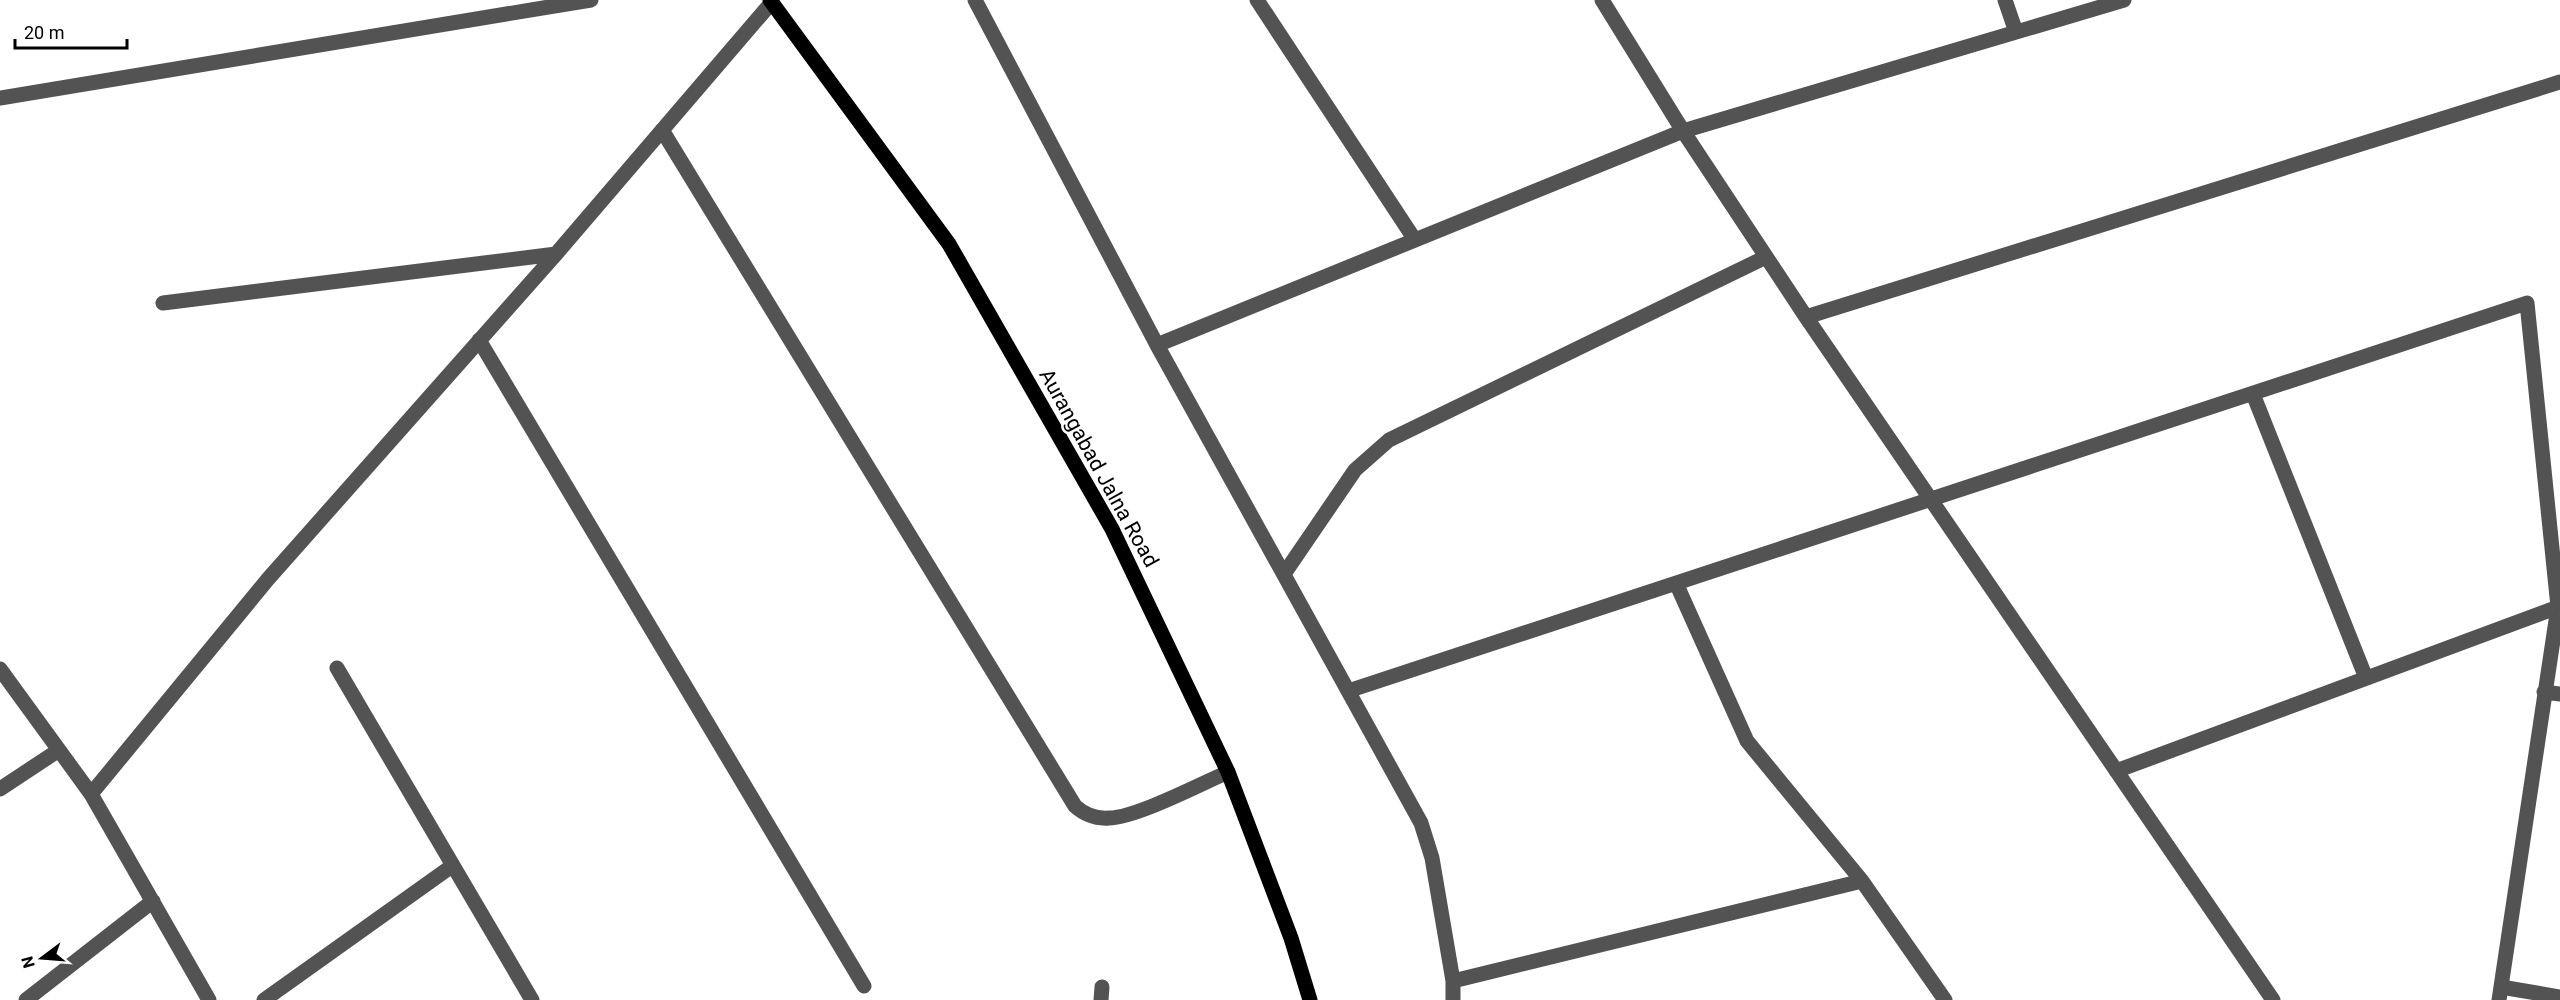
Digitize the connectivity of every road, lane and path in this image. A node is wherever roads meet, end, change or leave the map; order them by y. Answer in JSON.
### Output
{"nodes":[{"id":1,"x":591,"y":0,"type":"edge"},
{"id":2,"x":975,"y":0,"type":"edge"},
{"id":3,"x":1257,"y":0,"type":"edge"},
{"id":4,"x":1602,"y":0,"type":"edge"},
{"id":5,"x":2005,"y":0,"type":"edge"},
{"id":6,"x":2124,"y":0,"type":"edge"},
{"id":7,"x":771,"y":1,"type":"edge"},
{"id":8,"x":2016,"y":32,"type":"junction"},
{"id":9,"x":2560,"y":82,"type":"edge"},
{"id":10,"x":0,"y":98,"type":"edge"},
{"id":11,"x":662,"y":130,"type":"junction"},
{"id":12,"x":1683,"y":131,"type":"junction"},
{"id":13,"x":1415,"y":240,"type":"junction"},
{"id":14,"x":556,"y":254,"type":"junction"},
{"id":15,"x":1766,"y":257,"type":"junction"},
{"id":16,"x":164,"y":303,"type":"dead end"},
{"id":17,"x":1806,"y":317,"type":"junction"},
{"id":18,"x":479,"y":340,"type":"junction"},
{"id":19,"x":1157,"y":345,"type":"junction"},
{"id":20,"x":2253,"y":394,"type":"junction"},
{"id":21,"x":1930,"y":500,"type":"junction"},
{"id":22,"x":1284,"y":574,"type":"junction"},
{"id":23,"x":1676,"y":583,"type":"junction"},
{"id":24,"x":2558,"y":607,"type":"junction"},
{"id":25,"x":337,"y":668,"type":"dead end"},
{"id":26,"x":0,"y":669,"type":"edge"},
{"id":27,"x":2366,"y":678,"type":"junction"},
{"id":28,"x":1348,"y":691,"type":"junction"},
{"id":29,"x":2544,"y":692,"type":"junction"},
{"id":30,"x":2560,"y":694,"type":"edge"},
{"id":31,"x":59,"y":750,"type":"junction"},
{"id":32,"x":2116,"y":771,"type":"junction"},
{"id":33,"x":1228,"y":772,"type":"junction"},
{"id":34,"x":0,"y":789,"type":"edge"},
{"id":35,"x":91,"y":794,"type":"junction"},
{"id":36,"x":452,"y":866,"type":"junction"},
{"id":37,"x":1862,"y":881,"type":"junction"},
{"id":38,"x":153,"y":901,"type":"junction"},
{"id":39,"x":1454,"y":981,"type":"junction"},
{"id":40,"x":864,"y":986,"type":"dead end"},
{"id":41,"x":2500,"y":993,"type":"edge"},
{"id":42,"x":2560,"y":997,"type":"edge"},
{"id":43,"x":26,"y":1000,"type":"edge"},
{"id":44,"x":209,"y":1000,"type":"edge"},
{"id":45,"x":264,"y":1000,"type":"edge"},
{"id":46,"x":532,"y":1000,"type":"edge"},
{"id":47,"x":1310,"y":1000,"type":"edge"},
{"id":48,"x":1453,"y":1000,"type":"edge"},
{"id":49,"x":1945,"y":1000,"type":"edge"},
{"id":50,"x":2273,"y":1000,"type":"edge"}],
"edges":[{"from":1,"to":10,"type":"street"},
{"from":2,"to":19,"type":"street"},
{"from":3,"to":13,"type":"street"},
{"from":4,"to":12,"type":"street"},
{"from":5,"to":8,"type":"street"},
{"from":6,"to":8,"type":"street"},
{"from":7,"to":11,"type":"street"},
{"from":7,"to":33,"type":"main road","name":"Aurangabad Jalna Road"},
{"from":8,"to":12,"type":"street"},
{"from":9,"to":17,"type":"street"},
{"from":11,"to":14,"type":"street"},
{"from":11,"to":33,"type":"street"},
{"from":12,"to":13,"type":"street"},
{"from":12,"to":15,"type":"street"},
{"from":13,"to":19,"type":"street"},
{"from":14,"to":16,"type":"street"},
{"from":14,"to":18,"type":"street"},
{"from":15,"to":17,"type":"street"},
{"from":15,"to":22,"type":"street"},
{"from":17,"to":21,"type":"street"},
{"from":18,"to":35,"type":"street"},
{"from":18,"to":40,"type":"street"},
{"from":19,"to":22,"type":"street"},
{"from":20,"to":21,"type":"street"},
{"from":20,"to":24,"type":"street"},
{"from":20,"to":27,"type":"street"},
{"from":21,"to":23,"type":"street"},
{"from":21,"to":32,"type":"street"},
{"from":22,"to":28,"type":"street"},
{"from":23,"to":28,"type":"street"},
{"from":23,"to":37,"type":"street"},
{"from":24,"to":27,"type":"street"},
{"from":24,"to":29,"type":"street"},
{"from":25,"to":36,"type":"street"},
{"from":26,"to":31,"type":"street"},
{"from":27,"to":32,"type":"street"},
{"from":28,"to":39,"type":"street"},
{"from":29,"to":30,"type":"street"},
{"from":29,"to":41,"type":"street"},
{"from":31,"to":34,"type":"street"},
{"from":31,"to":35,"type":"street"},
{"from":32,"to":50,"type":"street"},
{"from":33,"to":47,"type":"main road","name":"Aurangabad Jalna Road"},
{"from":35,"to":38,"type":"street"},
{"from":36,"to":45,"type":"street"},
{"from":36,"to":46,"type":"street"},
{"from":37,"to":39,"type":"street"},
{"from":37,"to":49,"type":"street"},
{"from":38,"to":43,"type":"street"},
{"from":38,"to":44,"type":"street"},
{"from":39,"to":48,"type":"street"},
{"from":41,"to":42,"type":"street"}]}
